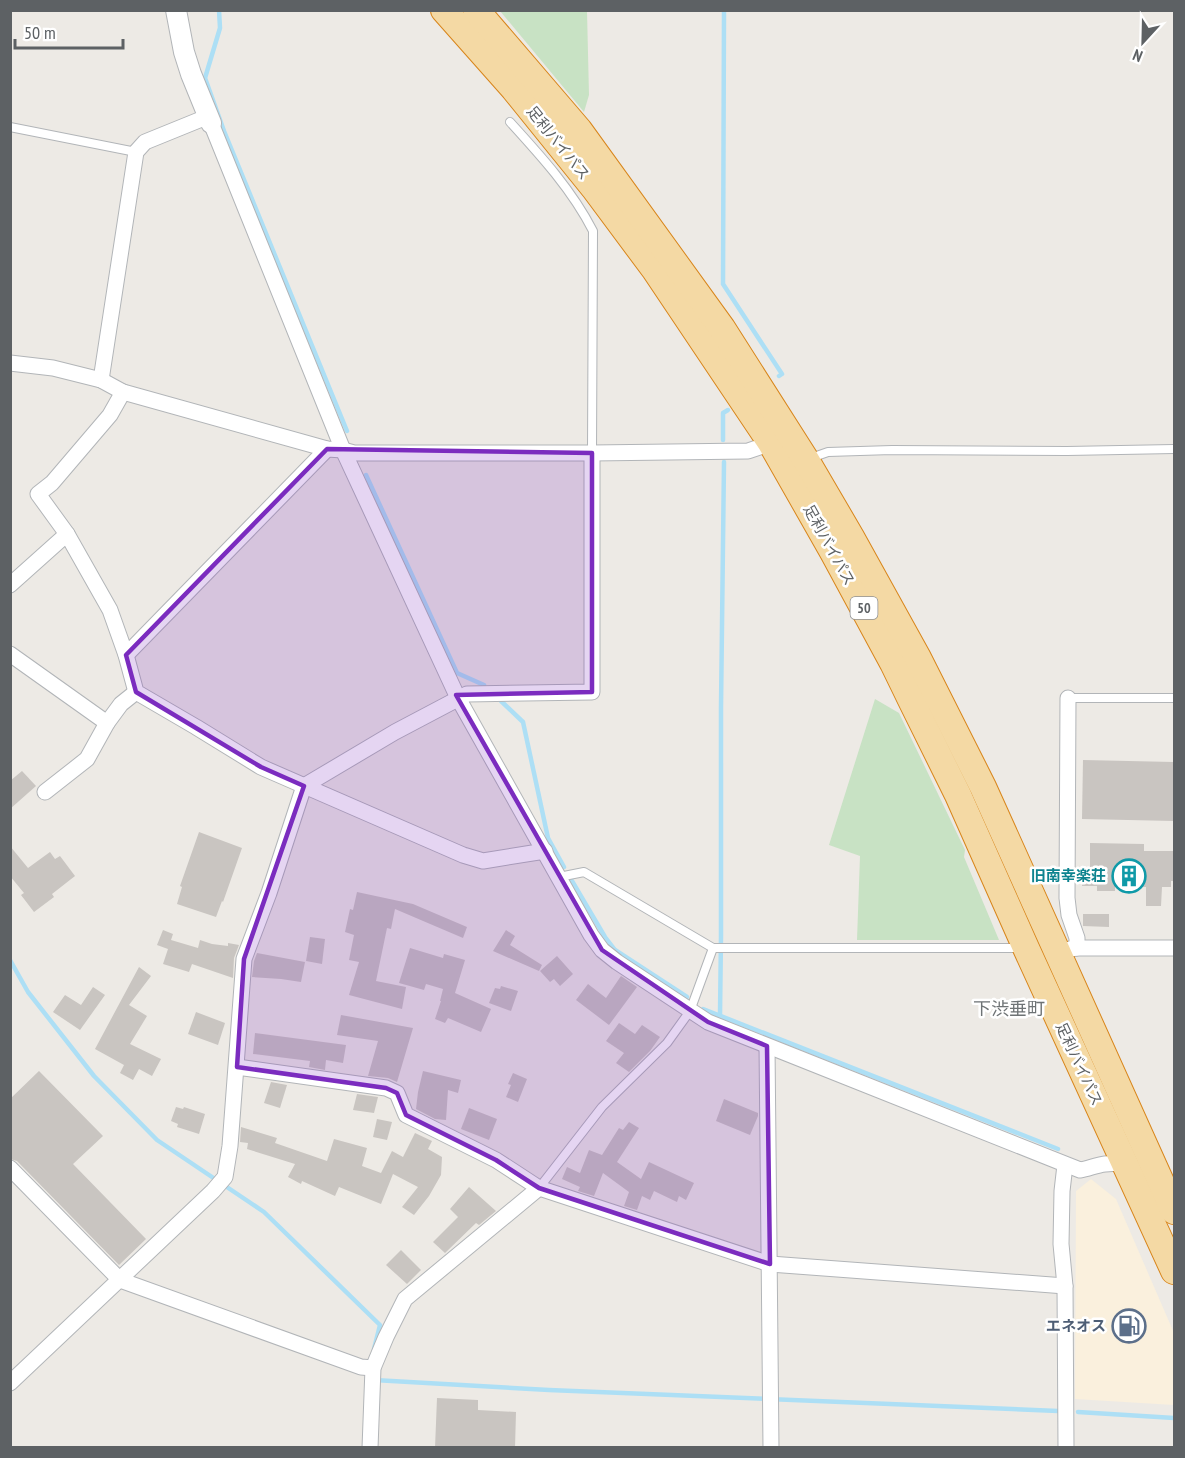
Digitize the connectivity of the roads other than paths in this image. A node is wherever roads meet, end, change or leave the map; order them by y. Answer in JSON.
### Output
{"nodes":[{"id":1,"x":176,"y":10,"type":"edge"},
{"id":2,"x":444,"y":10,"type":"edge"},
{"id":3,"x":476,"y":10,"type":"edge"},
{"id":4,"x":210,"y":120,"type":"junction"},
{"id":5,"x":510,"y":122,"type":"dead end"},
{"id":6,"x":10,"y":127,"type":"edge"},
{"id":7,"x":136,"y":153,"type":"junction"},
{"id":8,"x":559,"y":160,"type":"junction"},
{"id":9,"x":10,"y":363,"type":"edge"},
{"id":10,"x":102,"y":380,"type":"junction"},
{"id":11,"x":123,"y":392,"type":"junction"},
{"id":12,"x":771,"y":443,"type":"junction"},
{"id":13,"x":327,"y":449,"type":"junction"},
{"id":14,"x":1174,"y":449,"type":"edge"},
{"id":15,"x":343,"y":450,"type":"junction"},
{"id":16,"x":592,"y":453,"type":"junction"},
{"id":17,"x":806,"y":460,"type":"junction"},
{"id":18,"x":68,"y":534,"type":"junction"},
{"id":19,"x":10,"y":585,"type":"edge"},
{"id":20,"x":10,"y":654,"type":"edge"},
{"id":21,"x":126,"y":655,"type":"junction"},
{"id":22,"x":136,"y":692,"type":"junction"},
{"id":23,"x":458,"y":698,"type":"junction"},
{"id":24,"x":1068,"y":698,"type":"joint"},
{"id":25,"x":1174,"y":698,"type":"edge"},
{"id":26,"x":107,"y":723,"type":"junction"},
{"id":27,"x":304,"y":786,"type":"junction"},
{"id":28,"x":45,"y":792,"type":"dead end"},
{"id":29,"x":545,"y":851,"type":"junction"},
{"id":30,"x":559,"y":877,"type":"junction"},
{"id":31,"x":713,"y":948,"type":"junction"},
{"id":32,"x":1026,"y":948,"type":"junction"},
{"id":33,"x":1174,"y":948,"type":"edge"},
{"id":34,"x":1068,"y":951,"type":"junction"},
{"id":35,"x":690,"y":1011,"type":"junction"},
{"id":36,"x":767,"y":1047,"type":"junction"},
{"id":37,"x":237,"y":1067,"type":"junction"},
{"id":38,"x":1126,"y":1165,"type":"junction"},
{"id":39,"x":1065,"y":1166,"type":"junction"},
{"id":40,"x":10,"y":1168,"type":"edge"},
{"id":41,"x":1167,"y":1177,"type":"edge"},
{"id":42,"x":539,"y":1188,"type":"junction"},
{"id":43,"x":1174,"y":1211,"type":"edge"},
{"id":44,"x":770,"y":1264,"type":"junction"},
{"id":45,"x":1174,"y":1271,"type":"edge"},
{"id":46,"x":120,"y":1280,"type":"junction"},
{"id":47,"x":1065,"y":1286,"type":"junction"},
{"id":48,"x":373,"y":1368,"type":"junction"},
{"id":49,"x":10,"y":1383,"type":"edge"},
{"id":50,"x":370,"y":1448,"type":"edge"},
{"id":51,"x":771,"y":1448,"type":"edge"},
{"id":52,"x":1066,"y":1448,"type":"edge"}],
"edges":[{"from":1,"to":4,"type":"street"},
{"from":2,"to":8,"type":"highway","name":"足利バイパス","number":"50"},
{"from":3,"to":17,"type":"highway","name":"足利バイパス","number":"50"},
{"from":4,"to":7,"type":"street"},
{"from":4,"to":15,"type":"street"},
{"from":5,"to":8,"type":"lane"},
{"from":6,"to":7,"type":"lane"},
{"from":7,"to":10,"type":"street"},
{"from":8,"to":12,"type":"highway","name":"足利バイパス","number":"50"},
{"from":8,"to":16,"type":"lane"},
{"from":9,"to":10,"type":"street"},
{"from":10,"to":11,"type":"street"},
{"from":11,"to":13,"type":"street"},
{"from":11,"to":18,"type":"street"},
{"from":12,"to":16,"type":"street"},
{"from":12,"to":32,"type":"highway","name":"足利バイパス","number":"50"},
{"from":13,"to":15,"type":"street"},
{"from":13,"to":21,"type":"street"},
{"from":14,"to":17,"type":"lane"},
{"from":15,"to":16,"type":"street"},
{"from":15,"to":23,"type":"street"},
{"from":16,"to":23,"type":"street"},
{"from":17,"to":34,"type":"highway","name":"足利バイパス","number":"50"},
{"from":18,"to":19,"type":"street"},
{"from":18,"to":21,"type":"street"},
{"from":20,"to":26,"type":"street"},
{"from":21,"to":22,"type":"street"},
{"from":22,"to":26,"type":"street"},
{"from":22,"to":27,"type":"street"},
{"from":23,"to":27,"type":"street"},
{"from":23,"to":29,"type":"street"},
{"from":24,"to":25,"type":"lane"},
{"from":24,"to":34,"type":"street"},
{"from":26,"to":28,"type":"street"},
{"from":27,"to":29,"type":"street"},
{"from":27,"to":37,"type":"street"},
{"from":29,"to":30,"type":"street"},
{"from":30,"to":31,"type":"lane"},
{"from":30,"to":35,"type":"street"},
{"from":31,"to":32,"type":"lane"},
{"from":31,"to":35,"type":"lane"},
{"from":32,"to":38,"type":"highway","name":"足利バイパス","number":"50"},
{"from":33,"to":34,"type":"street"},
{"from":34,"to":41,"type":"highway","name":"足利バイパス","number":"50"},
{"from":35,"to":36,"type":"street"},
{"from":35,"to":42,"type":"lane"},
{"from":36,"to":39,"type":"street"},
{"from":36,"to":44,"type":"street"},
{"from":37,"to":42,"type":"street"},
{"from":37,"to":46,"type":"street"},
{"from":38,"to":39,"type":"street"},
{"from":38,"to":41,"type":"street"},
{"from":38,"to":45,"type":"highway","name":"足利バイパス","number":"50"},
{"from":39,"to":47,"type":"street"},
{"from":40,"to":46,"type":"street"},
{"from":41,"to":43,"type":"highway","name":"足利バイパス","number":"50"},
{"from":42,"to":44,"type":"street"},
{"from":42,"to":48,"type":"street"},
{"from":44,"to":47,"type":"street"},
{"from":44,"to":51,"type":"street"},
{"from":46,"to":48,"type":"street"},
{"from":46,"to":49,"type":"street"},
{"from":47,"to":52,"type":"street"},
{"from":48,"to":50,"type":"street"}]}
